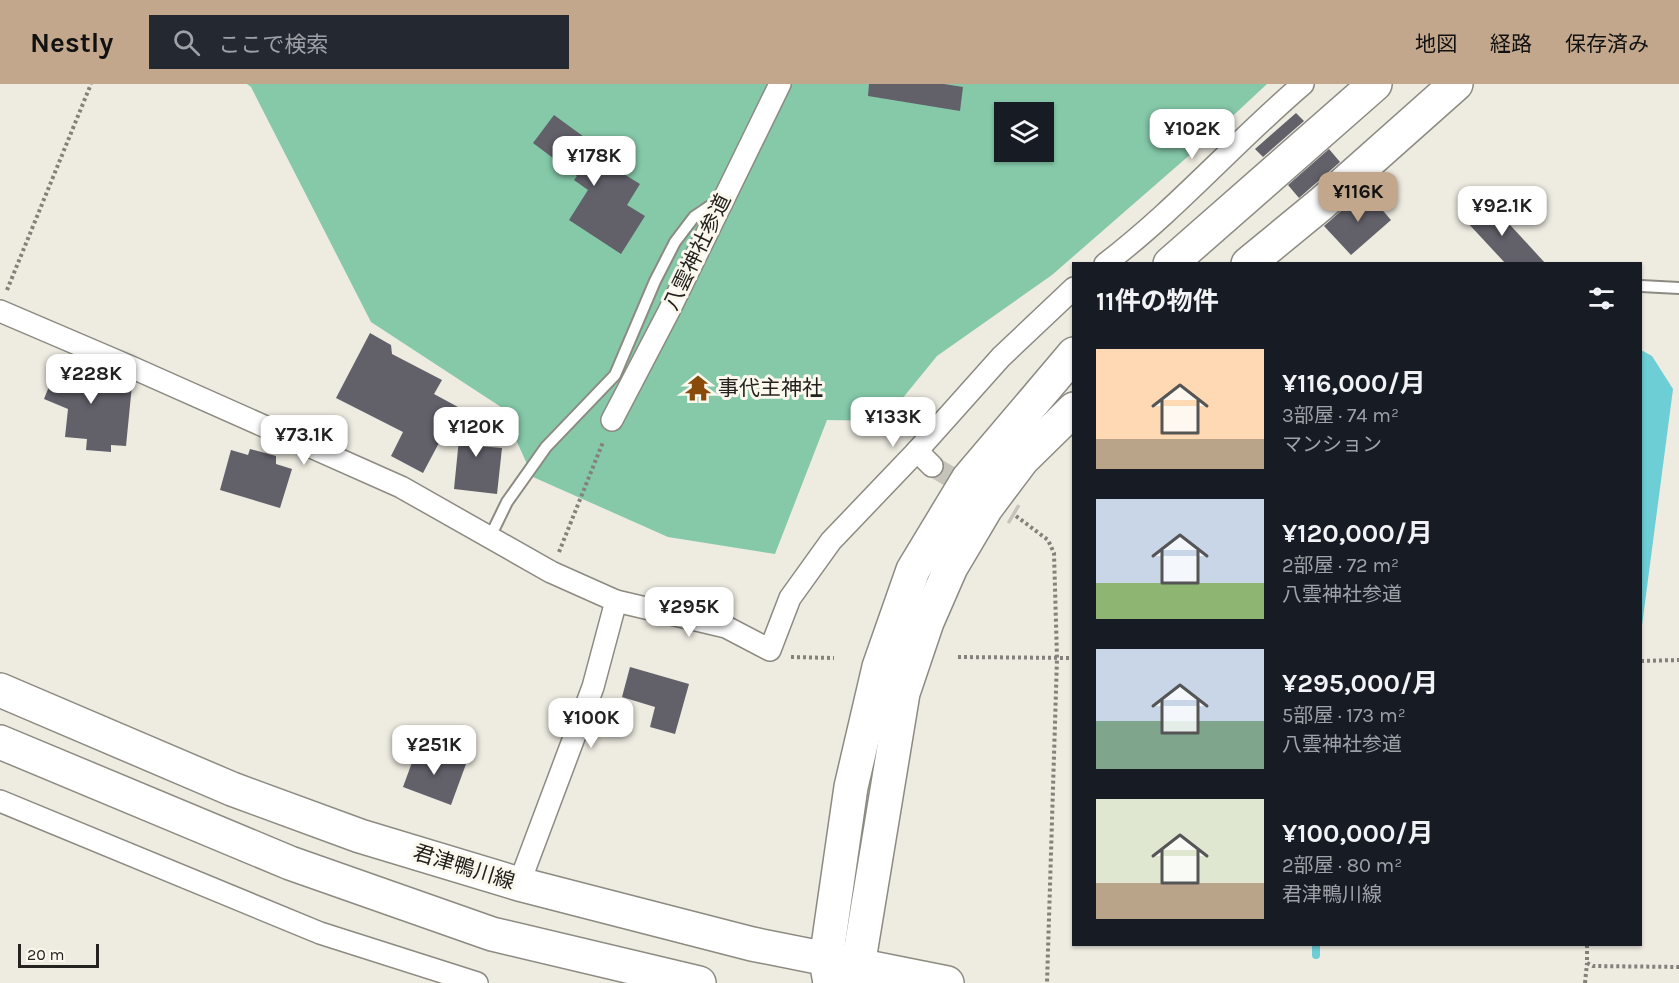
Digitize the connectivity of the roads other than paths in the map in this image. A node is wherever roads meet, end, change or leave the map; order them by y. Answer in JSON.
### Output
{"nodes":[{"id":1,"x":780,"y":84,"type":"edge"},
{"id":2,"x":1303,"y":84,"type":"edge"},
{"id":3,"x":1375,"y":84,"type":"edge"},
{"id":4,"x":1456,"y":84,"type":"edge"},
{"id":5,"x":725,"y":195,"type":"junction"},
{"id":6,"x":1108,"y":262,"type":"edge"},
{"id":7,"x":1172,"y":262,"type":"edge"},
{"id":8,"x":1250,"y":262,"type":"edge"},
{"id":9,"x":1642,"y":286,"type":"edge"},
{"id":10,"x":1679,"y":288,"type":"edge"},
{"id":11,"x":1072,"y":290,"type":"edge"},
{"id":12,"x":2,"y":304,"type":"edge"},
{"id":13,"x":1072,"y":356,"type":"edge"},
{"id":14,"x":1072,"y":410,"type":"edge"},
{"id":15,"x":612,"y":420,"type":"road end"},
{"id":16,"x":917,"y":451,"type":"junction"},
{"id":17,"x":932,"y":466,"type":"tunnel mouth"},
{"id":18,"x":490,"y":537,"type":"junction"},
{"id":19,"x":616,"y":601,"type":"junction"},
{"id":20,"x":0,"y":690,"type":"edge"},
{"id":21,"x":0,"y":742,"type":"edge"},
{"id":22,"x":0,"y":801,"type":"edge"},
{"id":23,"x":519,"y":884,"type":"junction"},
{"id":24,"x":828,"y":972,"type":"edge"},
{"id":25,"x":854,"y":975,"type":"edge"},
{"id":26,"x":477,"y":983,"type":"edge"},
{"id":27,"x":699,"y":983,"type":"edge"},
{"id":28,"x":946,"y":983,"type":"edge"}],
"edges":[{"from":1,"to":5,"type":"street","name":"八雲神社参道"},
{"from":2,"to":6,"type":"street"},
{"from":3,"to":7,"type":"main road"},
{"from":4,"to":8,"type":"main road"},
{"from":5,"to":15,"type":"street","name":"八雲神社参道"},
{"from":5,"to":18,"type":"lane"},
{"from":9,"to":10,"type":"lane"},
{"from":11,"to":16,"type":"street"},
{"from":12,"to":18,"type":"street"},
{"from":13,"to":24,"type":"main road"},
{"from":14,"to":25,"type":"main road"},
{"from":16,"to":17,"type":"street"},
{"from":16,"to":19,"type":"street"},
{"from":18,"to":19,"type":"street"},
{"from":19,"to":23,"type":"street"},
{"from":20,"to":23,"type":"main road","name":"君津鴨川線"},
{"from":21,"to":27,"type":"main road"},
{"from":22,"to":26,"type":"street"},
{"from":23,"to":24,"type":"main road","name":"君津鴨川線"},
{"from":24,"to":25,"type":"main road","name":"君津鴨川線"},
{"from":25,"to":28,"type":"main road","name":"君津鴨川線"}]}
